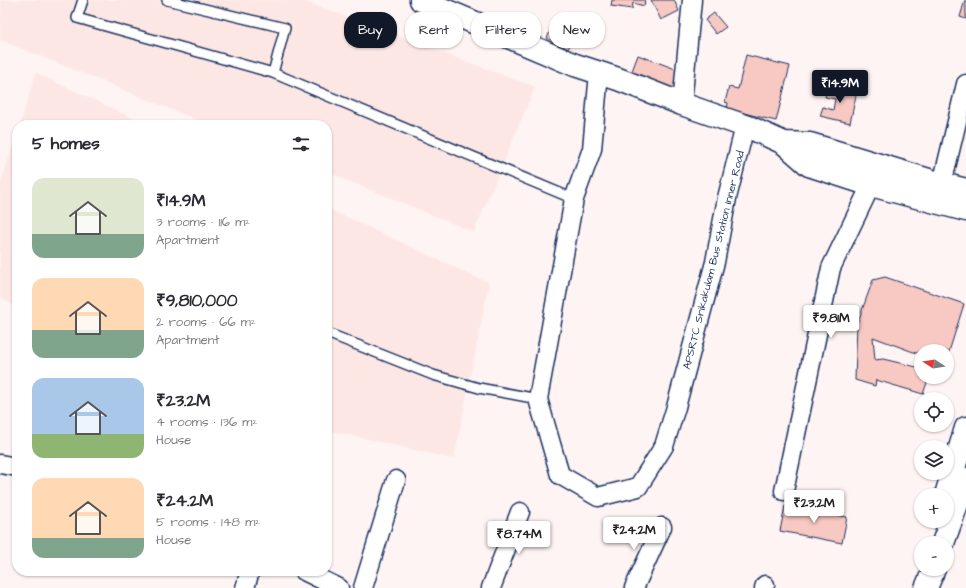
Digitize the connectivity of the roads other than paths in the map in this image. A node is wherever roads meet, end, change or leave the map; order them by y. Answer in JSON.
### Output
{"nodes":[{"id":1,"x":83,"y":0,"type":"edge"},
{"id":2,"x":167,"y":0,"type":"edge"},
{"id":3,"x":421,"y":0,"type":"edge"},
{"id":4,"x":692,"y":0,"type":"edge"},
{"id":5,"x":273,"y":73,"type":"junction"},
{"id":6,"x":599,"y":73,"type":"junction"},
{"id":7,"x":966,"y":84,"type":"edge"},
{"id":8,"x":682,"y":104,"type":"junction"},
{"id":9,"x":746,"y":126,"type":"junction"},
{"id":10,"x":784,"y":143,"type":"junction"},
{"id":11,"x":942,"y":184,"type":"junction"},
{"id":12,"x":872,"y":185,"type":"junction"},
{"id":13,"x":966,"y":190,"type":"edge"},
{"id":14,"x":574,"y":199,"type":"junction"},
{"id":15,"x":966,"y":210,"type":"edge"},
{"id":16,"x":332,"y":335,"type":"edge"},
{"id":17,"x":538,"y":399,"type":"junction"},
{"id":18,"x":966,"y":428,"type":"edge"},
{"id":19,"x":0,"y":464,"type":"edge"},
{"id":20,"x":12,"y":466,"type":"edge"},
{"id":21,"x":396,"y":480,"type":"dead end"},
{"id":22,"x":960,"y":488,"type":"edge"},
{"id":23,"x":784,"y":491,"type":"dead end"},
{"id":24,"x":520,"y":512,"type":"dead end"},
{"id":25,"x":662,"y":527,"type":"dead end"},
{"id":26,"x":945,"y":536,"type":"edge"},
{"id":27,"x":249,"y":576,"type":"edge"},
{"id":28,"x":314,"y":576,"type":"edge"},
{"id":29,"x":919,"y":576,"type":"edge"},
{"id":30,"x":931,"y":576,"type":"edge"},
{"id":31,"x":245,"y":588,"type":"edge"},
{"id":32,"x":339,"y":588,"type":"edge"},
{"id":33,"x":363,"y":588,"type":"edge"},
{"id":34,"x":491,"y":588,"type":"edge"},
{"id":35,"x":634,"y":588,"type":"edge"},
{"id":36,"x":915,"y":588,"type":"edge"},
{"id":37,"x":926,"y":588,"type":"edge"}],
"edges":[{"from":1,"to":5,"type":"lane"},
{"from":2,"to":5,"type":"lane"},
{"from":3,"to":6,"type":"main road"},
{"from":4,"to":8,"type":"street"},
{"from":5,"to":14,"type":"lane"},
{"from":6,"to":8,"type":"main road"},
{"from":6,"to":14,"type":"street","name":"APSRTC Srikakulam Bus Station Inner Road"},
{"from":7,"to":11,"type":"street"},
{"from":8,"to":9,"type":"main road"},
{"from":9,"to":10,"type":"main road"},
{"from":9,"to":17,"type":"street","name":"APSRTC Srikakulam Bus Station Inner Road"},
{"from":10,"to":11,"type":"main road"},
{"from":10,"to":12,"type":"main road"},
{"from":11,"to":13,"type":"main road"},
{"from":12,"to":15,"type":"main road"},
{"from":12,"to":23,"type":"street"},
{"from":14,"to":17,"type":"street","name":"APSRTC Srikakulam Bus Station Inner Road"},
{"from":16,"to":17,"type":"lane"},
{"from":18,"to":22,"type":"main road"},
{"from":19,"to":20,"type":"street"},
{"from":21,"to":33,"type":"street"},
{"from":22,"to":26,"type":"main road"},
{"from":24,"to":34,"type":"street"},
{"from":25,"to":35,"type":"street"},
{"from":27,"to":31,"type":"street"},
{"from":28,"to":32,"type":"street"},
{"from":29,"to":36,"type":"main road"},
{"from":30,"to":37,"type":"main road"}]}
